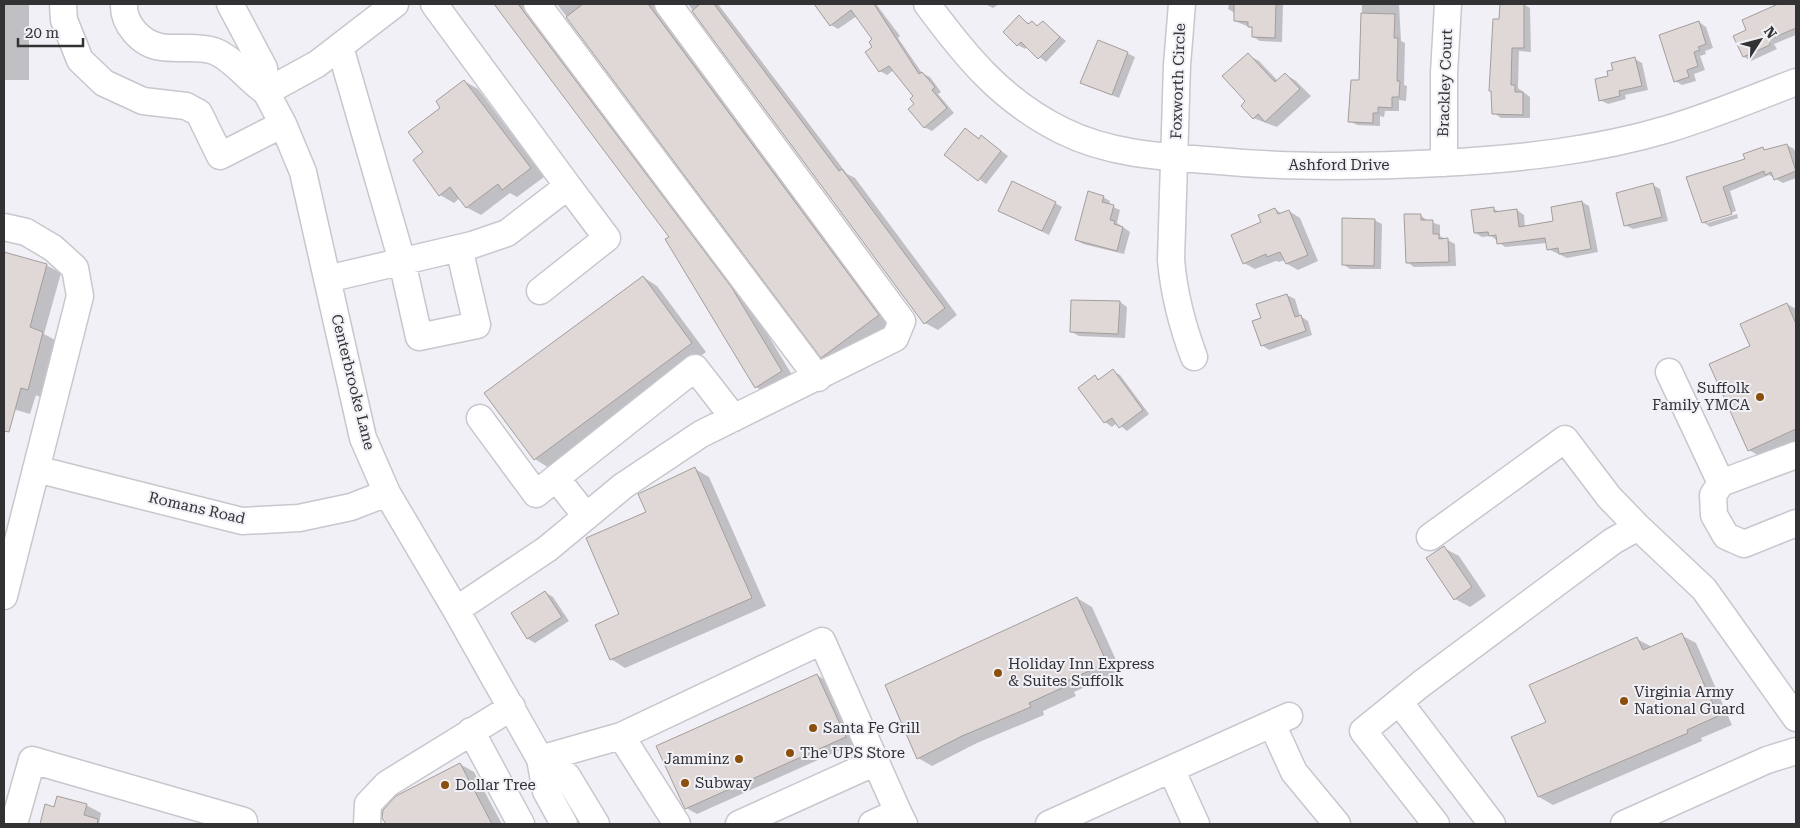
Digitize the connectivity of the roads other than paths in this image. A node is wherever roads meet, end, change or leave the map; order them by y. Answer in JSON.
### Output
{"nodes":[{"id":1,"x":63,"y":4,"type":"edge"},
{"id":2,"x":124,"y":4,"type":"edge"},
{"id":3,"x":230,"y":4,"type":"edge"},
{"id":4,"x":395,"y":4,"type":"edge"},
{"id":5,"x":434,"y":4,"type":"edge"},
{"id":6,"x":537,"y":4,"type":"edge"},
{"id":7,"x":668,"y":4,"type":"edge"},
{"id":8,"x":927,"y":4,"type":"edge"},
{"id":9,"x":1182,"y":4,"type":"edge"},
{"id":10,"x":1448,"y":4,"type":"edge"},
{"id":11,"x":340,"y":47,"type":"junction"},
{"id":12,"x":1796,"y":82,"type":"edge"},
{"id":13,"x":266,"y":92,"type":"junction"},
{"id":14,"x":283,"y":124,"type":"junction"},
{"id":15,"x":1175,"y":158,"type":"junction"},
{"id":16,"x":1444,"y":163,"type":"junction"},
{"id":17,"x":568,"y":186,"type":"junction"},
{"id":18,"x":4,"y":227,"type":"edge"},
{"id":19,"x":459,"y":248,"type":"junction"},
{"id":20,"x":402,"y":261,"type":"junction"},
{"id":21,"x":328,"y":279,"type":"junction"},
{"id":22,"x":540,"y":291,"type":"dead end"},
{"id":23,"x":1194,"y":357,"type":"dead end"},
{"id":24,"x":1669,"y":372,"type":"dead end"},
{"id":25,"x":818,"y":378,"type":"junction"},
{"id":26,"x":480,"y":418,"type":"dead end"},
{"id":27,"x":734,"y":418,"type":"junction"},
{"id":28,"x":1796,"y":454,"type":"edge"},
{"id":29,"x":36,"y":469,"type":"junction"},
{"id":30,"x":556,"y":478,"type":"junction"},
{"id":31,"x":1721,"y":483,"type":"junction"},
{"id":32,"x":387,"y":493,"type":"junction"},
{"id":33,"x":586,"y":516,"type":"junction"},
{"id":34,"x":1796,"y":522,"type":"edge"},
{"id":35,"x":1638,"y":527,"type":"junction"},
{"id":36,"x":1430,"y":536,"type":"dead end"},
{"id":37,"x":4,"y":596,"type":"edge"},
{"id":38,"x":456,"y":610,"type":"junction"},
{"id":39,"x":1400,"y":703,"type":"junction"},
{"id":40,"x":512,"y":707,"type":"junction"},
{"id":41,"x":1796,"y":718,"type":"edge"},
{"id":42,"x":471,"y":731,"type":"junction"},
{"id":43,"x":621,"y":736,"type":"junction"},
{"id":44,"x":1796,"y":751,"type":"edge"},
{"id":45,"x":540,"y":759,"type":"junction"},
{"id":46,"x":876,"y":762,"type":"junction"},
{"id":47,"x":1172,"y":769,"type":"junction"},
{"id":48,"x":901,"y":818,"type":"edge"},
{"id":49,"x":14,"y":824,"type":"edge"},
{"id":50,"x":244,"y":824,"type":"edge"},
{"id":51,"x":367,"y":824,"type":"edge"},
{"id":52,"x":520,"y":824,"type":"edge"},
{"id":53,"x":564,"y":824,"type":"edge"},
{"id":54,"x":596,"y":824,"type":"edge"},
{"id":55,"x":677,"y":824,"type":"edge"},
{"id":56,"x":739,"y":824,"type":"edge"},
{"id":57,"x":872,"y":824,"type":"edge"},
{"id":58,"x":1049,"y":824,"type":"edge"},
{"id":59,"x":1196,"y":824,"type":"edge"},
{"id":60,"x":1338,"y":824,"type":"edge"},
{"id":61,"x":1436,"y":824,"type":"edge"},
{"id":62,"x":1492,"y":824,"type":"edge"},
{"id":63,"x":1624,"y":824,"type":"edge"}],
"edges":[{"from":1,"to":14,"type":"street"},
{"from":2,"to":13,"type":"street","name":"Centerbrooke Lane"},
{"from":3,"to":13,"type":"street","name":"Centerbrooke Lane"},
{"from":4,"to":11,"type":"street"},
{"from":5,"to":17,"type":"street"},
{"from":6,"to":25,"type":"street"},
{"from":7,"to":25,"type":"street"},
{"from":8,"to":15,"type":"street","name":"Ashford Drive"},
{"from":9,"to":15,"type":"street","name":"Foxworth Circle"},
{"from":10,"to":16,"type":"street","name":"Brackley Court"},
{"from":11,"to":13,"type":"street"},
{"from":11,"to":20,"type":"street"},
{"from":12,"to":16,"type":"street","name":"Ashford Drive"},
{"from":13,"to":14,"type":"street","name":"Centerbrooke Lane"},
{"from":14,"to":21,"type":"street","name":"Centerbrooke Lane"},
{"from":15,"to":16,"type":"street","name":"Ashford Drive"},
{"from":15,"to":23,"type":"street","name":"Foxworth Circle"},
{"from":17,"to":19,"type":"street"},
{"from":17,"to":22,"type":"street"},
{"from":18,"to":29,"type":"street"},
{"from":19,"to":20,"type":"street"},
{"from":19,"to":20,"type":"street"},
{"from":20,"to":21,"type":"street"},
{"from":21,"to":32,"type":"street","name":"Centerbrooke Lane"},
{"from":24,"to":31,"type":"street"},
{"from":25,"to":27,"type":"street"},
{"from":26,"to":30,"type":"street"},
{"from":27,"to":30,"type":"street"},
{"from":27,"to":33,"type":"street"},
{"from":28,"to":31,"type":"street"},
{"from":29,"to":32,"type":"street","name":"Romans Road"},
{"from":29,"to":37,"type":"street"},
{"from":30,"to":33,"type":"street"},
{"from":31,"to":34,"type":"street"},
{"from":32,"to":38,"type":"street","name":"Centerbrooke Lane"},
{"from":33,"to":38,"type":"street"},
{"from":35,"to":36,"type":"street"},
{"from":35,"to":39,"type":"street"},
{"from":35,"to":41,"type":"street"},
{"from":38,"to":40,"type":"street","name":"Centerbrooke Lane"},
{"from":39,"to":61,"type":"street"},
{"from":39,"to":62,"type":"street"},
{"from":40,"to":42,"type":"street"},
{"from":40,"to":45,"type":"street","name":"Centerbrooke Lane"},
{"from":42,"to":51,"type":"street"},
{"from":42,"to":52,"type":"street"},
{"from":43,"to":45,"type":"street"},
{"from":43,"to":46,"type":"street"},
{"from":43,"to":55,"type":"street"},
{"from":44,"to":63,"type":"street"},
{"from":45,"to":53,"type":"street","name":"Centerbrooke Lane"},
{"from":45,"to":54,"type":"street","name":"Centerbrooke Lane"},
{"from":46,"to":48,"type":"street"},
{"from":46,"to":56,"type":"street"},
{"from":47,"to":58,"type":"street"},
{"from":47,"to":59,"type":"street"},
{"from":47,"to":60,"type":"street"},
{"from":48,"to":57,"type":"street"},
{"from":49,"to":50,"type":"street"}]}
